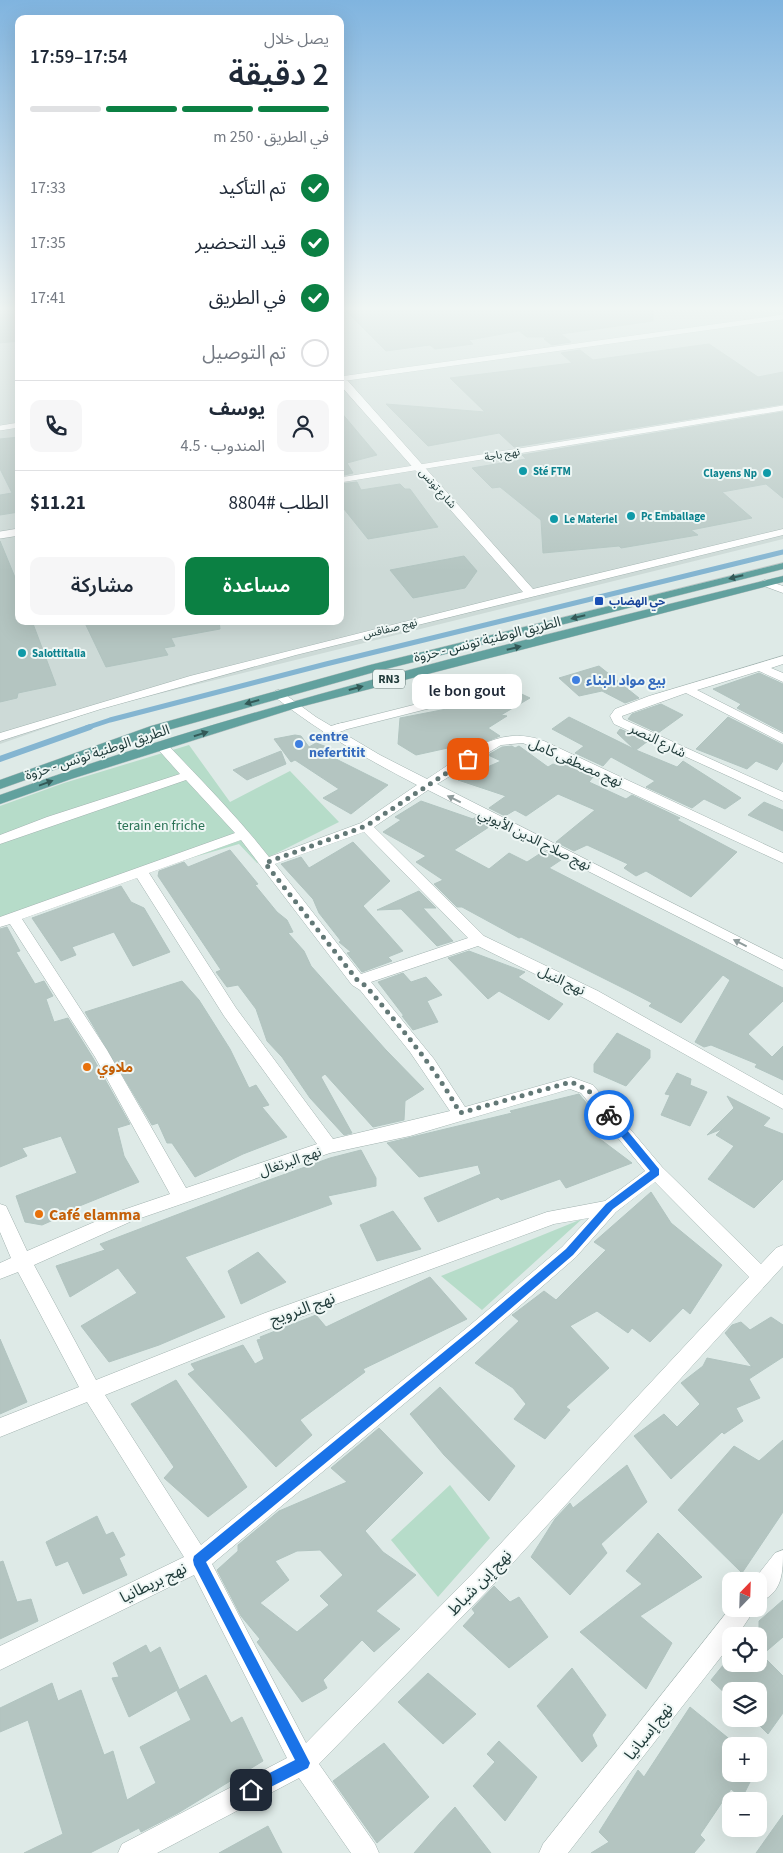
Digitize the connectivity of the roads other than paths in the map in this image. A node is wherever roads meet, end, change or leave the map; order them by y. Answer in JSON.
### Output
{"nodes":[{"id":1,"x":358,"y":397,"type":"edge"},
{"id":2,"x":783,"y":408,"type":"edge"},
{"id":3,"x":15,"y":426,"type":"edge"},
{"id":4,"x":0,"y":428,"type":"edge"},
{"id":5,"x":420,"y":467,"type":"junction"},
{"id":6,"x":344,"y":479,"type":"edge"},
{"id":7,"x":783,"y":532,"type":"edge"},
{"id":8,"x":15,"y":533,"type":"edge"},
{"id":9,"x":0,"y":535,"type":"edge"},
{"id":10,"x":783,"y":566,"type":"edge"},
{"id":11,"x":783,"y":579,"type":"edge"},
{"id":12,"x":765,"y":583,"type":"junction"},
{"id":13,"x":783,"y":590,"type":"edge"},
{"id":14,"x":530,"y":592,"type":"junction"},
{"id":15,"x":783,"y":660,"type":"edge"},
{"id":16,"x":760,"y":667,"type":"junction"},
{"id":17,"x":783,"y":678,"type":"edge"},
{"id":18,"x":687,"y":689,"type":"junction"},
{"id":19,"x":279,"y":694,"type":"junction"},
{"id":20,"x":432,"y":704,"type":"dead end"},
{"id":21,"x":292,"y":705,"type":"junction"},
{"id":22,"x":327,"y":730,"type":"junction"},
{"id":23,"x":0,"y":736,"type":"edge"},
{"id":24,"x":783,"y":739,"type":"edge"},
{"id":25,"x":161,"y":746,"type":"junction"},
{"id":26,"x":189,"y":775,"type":"junction"},
{"id":27,"x":0,"y":785,"type":"edge"},
{"id":28,"x":426,"y":785,"type":"junction"},
{"id":29,"x":783,"y":797,"type":"edge"},
{"id":30,"x":0,"y":800,"type":"edge"},
{"id":31,"x":366,"y":826,"type":"junction"},
{"id":32,"x":244,"y":834,"type":"junction"},
{"id":33,"x":0,"y":840,"type":"edge"},
{"id":34,"x":783,"y":859,"type":"edge"},
{"id":35,"x":265,"y":863,"type":"junction"},
{"id":36,"x":140,"y":871,"type":"junction"},
{"id":37,"x":7,"y":919,"type":"edge"},
{"id":38,"x":479,"y":940,"type":"junction"},
{"id":39,"x":783,"y":965,"type":"edge"},
{"id":40,"x":358,"y":981,"type":"junction"},
{"id":41,"x":783,"y":1103,"type":"edge"},
{"id":42,"x":460,"y":1113,"type":"junction"},
{"id":43,"x":329,"y":1147,"type":"junction"},
{"id":44,"x":656,"y":1172,"type":"junction"},
{"id":45,"x":182,"y":1198,"type":"junction"},
{"id":46,"x":610,"y":1206,"type":"junction"},
{"id":47,"x":0,"y":1211,"type":"edge"},
{"id":48,"x":23,"y":1263,"type":"junction"},
{"id":49,"x":776,"y":1266,"type":"edge"},
{"id":50,"x":0,"y":1271,"type":"edge"},
{"id":51,"x":91,"y":1392,"type":"junction"},
{"id":52,"x":0,"y":1428,"type":"edge"},
{"id":53,"x":199,"y":1560,"type":"junction"},
{"id":54,"x":783,"y":1561,"type":"edge"},
{"id":55,"x":768,"y":1580,"type":"edge"},
{"id":56,"x":737,"y":1618,"type":"edge"},
{"id":57,"x":0,"y":1658,"type":"edge"},
{"id":58,"x":303,"y":1763,"type":"junction"},
{"id":59,"x":130,"y":1853,"type":"edge"},
{"id":60,"x":366,"y":1853,"type":"edge"},
{"id":61,"x":552,"y":1853,"type":"edge"}],
"edges":[{"from":1,"to":5,"type":"street","name":"شارع تونس"},
{"from":2,"to":5,"type":"lane","name":"نهج باجة"},
{"from":3,"to":4,"type":"lane"},
{"from":5,"to":6,"type":"lane","name":"نهج باجة"},
{"from":5,"to":14,"type":"street","name":"شارع تونس"},
{"from":7,"to":14,"type":"street","name":"نهج صفاقس"},
{"from":8,"to":9,"type":"lane"},
{"from":10,"to":19,"type":"main road","name":"الطريق الوطنية تونس - حزوة","number":"RN3","one_way":true},
{"from":11,"to":12,"type":"main road","name":"الطريق الوطنية تونس - حزوة","number":"RN3"},
{"from":12,"to":13,"type":"street"},
{"from":21,"to":12,"type":"main road","name":"الطريق الوطنية تونس - حزوة","number":"RN3","one_way":true},
{"from":14,"to":23,"type":"street","name":"نهج صفاقس"},
{"from":15,"to":16,"type":"street","name":"شارع النصر"},
{"from":16,"to":17,"type":"street"},
{"from":16,"to":18,"type":"street","name":"شارع النصر"},
{"from":18,"to":24,"type":"street"},
{"from":18,"to":29,"type":"street","name":"شارع النصر"},
{"from":19,"to":21,"type":"street","name":"نهج صلاح الدين الأيوبي"},
{"from":19,"to":27,"type":"main road","name":"الطريق الوطنية تونس - حزوة","number":"RN3","one_way":true},
{"from":20,"to":22,"type":"lane"},
{"from":21,"to":22,"type":"street","name":"نهج صلاح الدين الأيوبي"},
{"from":25,"to":21,"type":"main road","name":"الطريق الوطنية تونس - حزوة","number":"RN3","one_way":true},
{"from":22,"to":28,"type":"street","name":"نهج صلاح الدين الأيوبي"},
{"from":25,"to":26,"type":"street"},
{"from":30,"to":25,"type":"main road","name":"الطريق الوطنية تونس - حزوة","number":"RN3","one_way":true},
{"from":26,"to":32,"type":"street"},
{"from":26,"to":33,"type":"street"},
{"from":28,"to":31,"type":"street","name":"نهج مصطفى كامل"},
{"from":28,"to":34,"type":"street","name":"نهج مصطفى كامل"},
{"from":39,"to":28,"type":"street","name":"نهج صلاح الدين الأيوبي","one_way":true},
{"from":31,"to":35,"type":"street","name":"نهج مصطفى كامل"},
{"from":31,"to":38,"type":"street","name":"نهج النيل"},
{"from":32,"to":35,"type":"street"},
{"from":32,"to":36,"type":"street"},
{"from":35,"to":40,"type":"street"},
{"from":36,"to":37,"type":"street"},
{"from":36,"to":43,"type":"street"},
{"from":37,"to":45,"type":"street"},
{"from":38,"to":40,"type":"street"},
{"from":38,"to":41,"type":"street","name":"نهج النيل"},
{"from":40,"to":42,"type":"street"},
{"from":42,"to":43,"type":"street","name":"نهج البرتغال"},
{"from":42,"to":44,"type":"street","name":"نهج البرتغال"},
{"from":43,"to":45,"type":"street","name":"نهج البرتغال"},
{"from":44,"to":46,"type":"street","name":"نهج بريطانيا"},
{"from":44,"to":49,"type":"street"},
{"from":45,"to":48,"type":"street","name":"نهج البرتغال"},
{"from":46,"to":51,"type":"street","name":"نهج النرويج"},
{"from":46,"to":53,"type":"street","name":"نهج بريطانيا"},
{"from":47,"to":48,"type":"street"},
{"from":48,"to":50,"type":"street","name":"نهج البرتغال"},
{"from":48,"to":51,"type":"street"},
{"from":49,"to":58,"type":"street","name":"نهج إبن شباط"},
{"from":51,"to":52,"type":"street","name":"نهج النرويج"},
{"from":51,"to":53,"type":"street"},
{"from":53,"to":57,"type":"street","name":"نهج بريطانيا"},
{"from":53,"to":58,"type":"street"},
{"from":54,"to":55,"type":"street"},
{"from":56,"to":61,"type":"street","name":"نهج إسبانيا"},
{"from":58,"to":59,"type":"street","name":"نهج إبن شباط"},
{"from":58,"to":60,"type":"street"}]}
